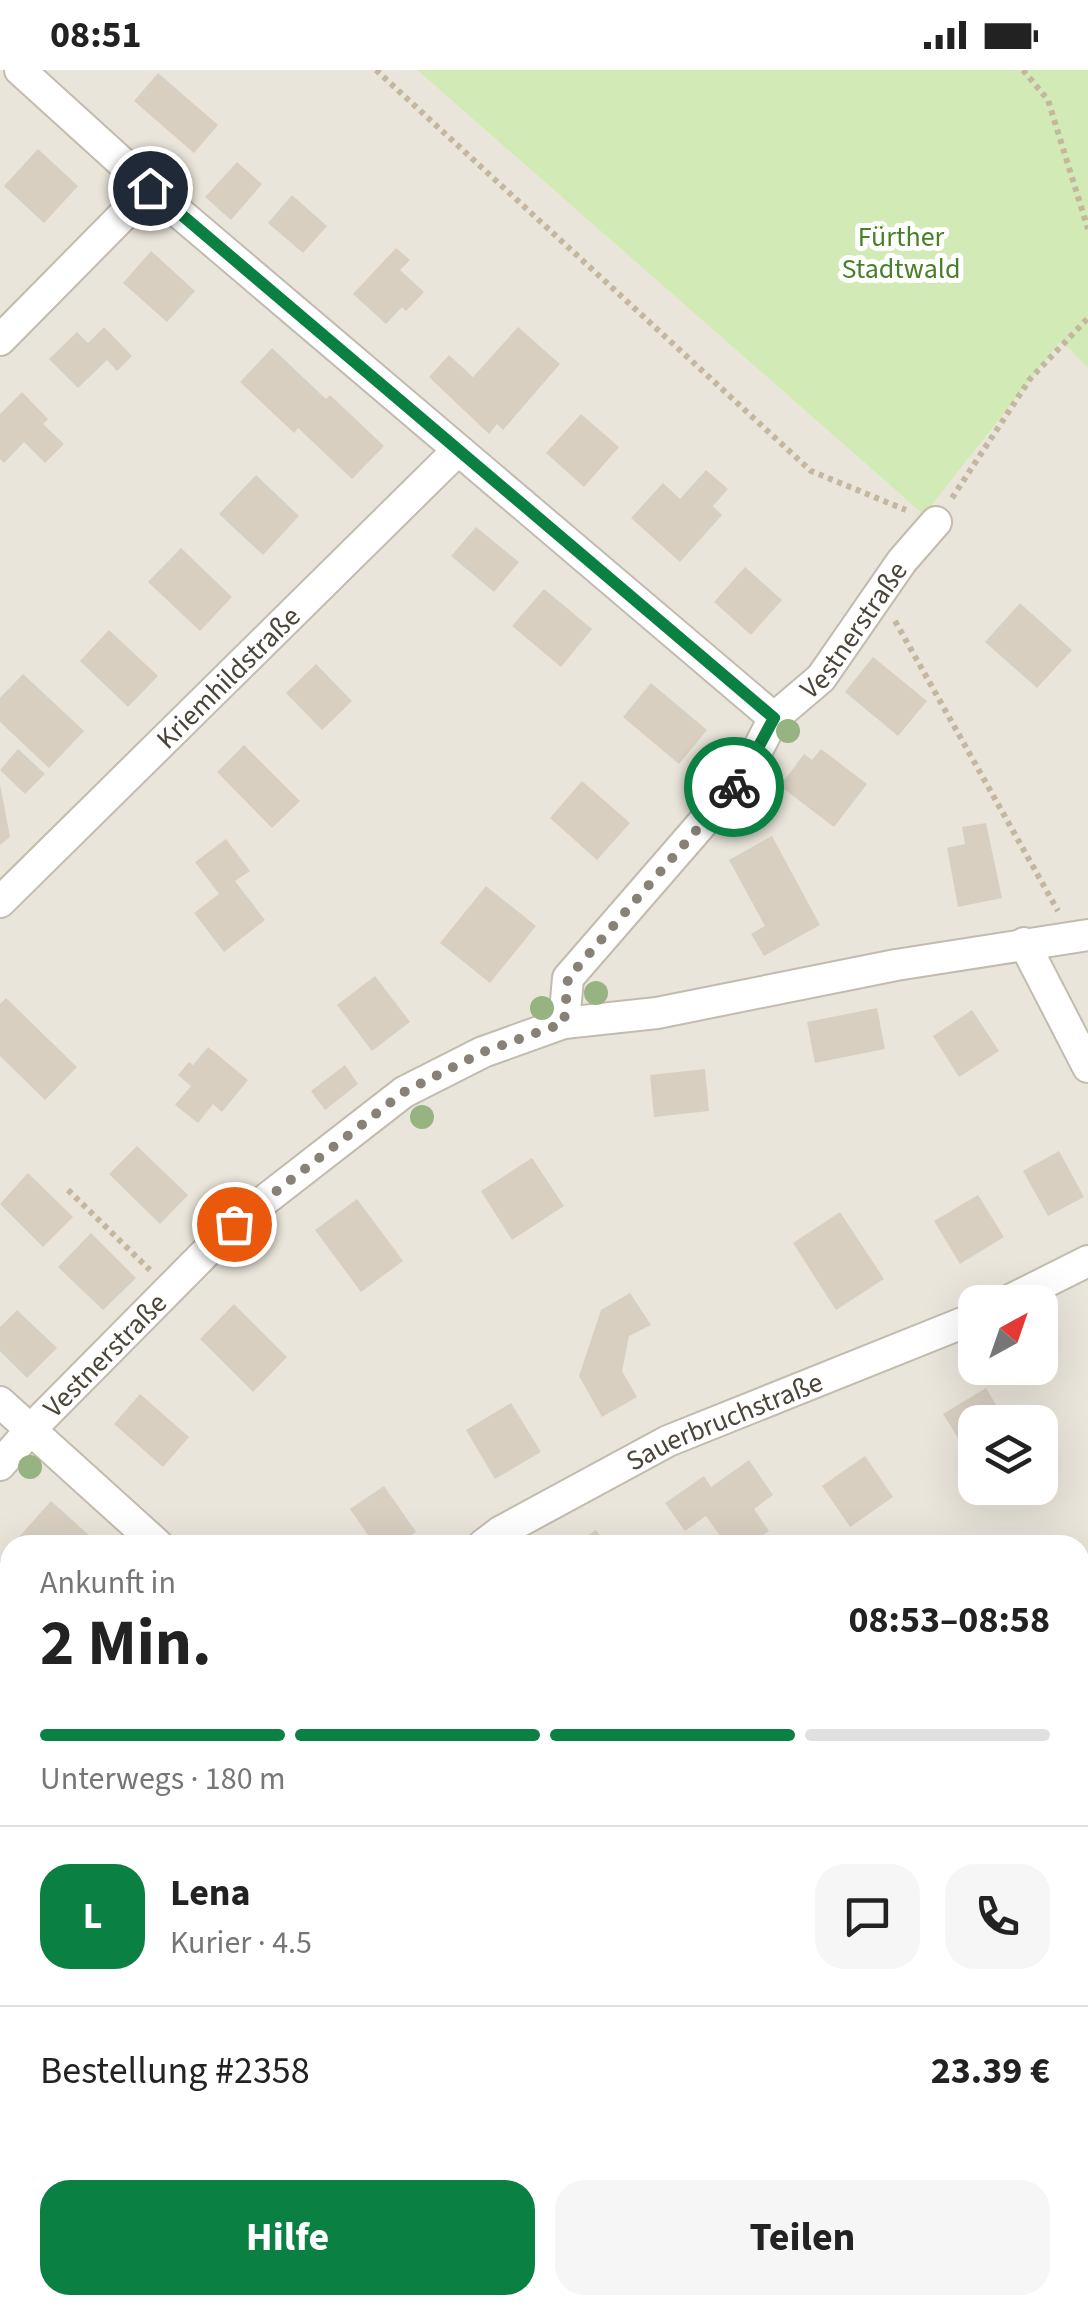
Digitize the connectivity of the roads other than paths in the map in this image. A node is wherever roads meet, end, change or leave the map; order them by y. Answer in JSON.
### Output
{"nodes":[{"id":1,"x":20,"y":70,"type":"edge"},
{"id":2,"x":150,"y":188,"type":"junction"},
{"id":3,"x":0,"y":340,"type":"edge"},
{"id":4,"x":457,"y":450,"type":"junction"},
{"id":5,"x":936,"y":522,"type":"road end"},
{"id":6,"x":774,"y":718,"type":"junction"},
{"id":7,"x":0,"y":902,"type":"edge"},
{"id":8,"x":1080,"y":936,"type":"edge"},
{"id":9,"x":1024,"y":943,"type":"junction"},
{"id":10,"x":564,"y":1023,"type":"junction"},
{"id":11,"x":1088,"y":1066,"type":"edge"},
{"id":12,"x":1088,"y":1262,"type":"edge"},
{"id":13,"x":1041,"y":1285,"type":"edge"},
{"id":14,"x":958,"y":1325,"type":"edge"},
{"id":15,"x":0,"y":1402,"type":"edge"},
{"id":16,"x":30,"y":1429,"type":"junction"},
{"id":17,"x":0,"y":1466,"type":"edge"},
{"id":18,"x":147,"y":1535,"type":"edge"},
{"id":19,"x":496,"y":1535,"type":"edge"}],
"edges":[{"from":1,"to":2,"type":"street"},
{"from":2,"to":3,"type":"street"},
{"from":2,"to":4,"type":"street"},
{"from":4,"to":6,"type":"street"},
{"from":4,"to":7,"type":"street","name":"Kriemhildstraße"},
{"from":5,"to":6,"type":"street","name":"Vestnerstraße"},
{"from":6,"to":10,"type":"street","name":"Vestnerstraße"},
{"from":8,"to":9,"type":"street","name":"Vestnerstraße"},
{"from":9,"to":10,"type":"street","name":"Vestnerstraße"},
{"from":9,"to":11,"type":"street"},
{"from":10,"to":16,"type":"street","name":"Vestnerstraße"},
{"from":12,"to":13,"type":"street"},
{"from":14,"to":19,"type":"street","name":"Sauerbruchstraße"},
{"from":15,"to":16,"type":"street"},
{"from":16,"to":17,"type":"street","name":"Vestnerstraße"},
{"from":16,"to":18,"type":"street"}]}
